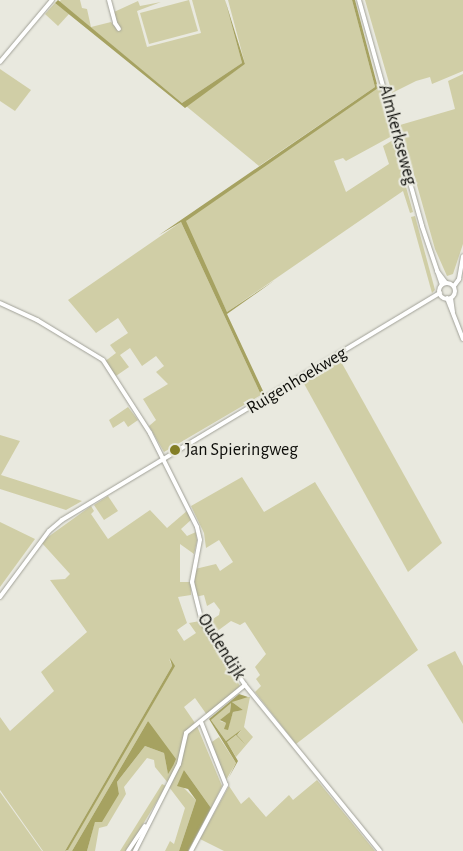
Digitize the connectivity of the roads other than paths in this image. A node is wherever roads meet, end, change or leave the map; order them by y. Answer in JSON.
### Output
{"nodes":[{"id":1,"x":52,"y":0,"type":"edge"},
{"id":2,"x":109,"y":0,"type":"edge"},
{"id":3,"x":359,"y":0,"type":"edge"},
{"id":4,"x":119,"y":28,"type":"dead end"},
{"id":5,"x":0,"y":62,"type":"edge"},
{"id":6,"x":463,"y":256,"type":"edge"},
{"id":7,"x":444,"y":284,"type":"junction"},
{"id":8,"x":454,"y":286,"type":"junction"},
{"id":9,"x":441,"y":294,"type":"junction"},
{"id":10,"x":449,"y":298,"type":"junction"},
{"id":11,"x":0,"y":303,"type":"edge"},
{"id":12,"x":463,"y":339,"type":"edge"},
{"id":13,"x":164,"y":459,"type":"junction"},
{"id":14,"x":0,"y":597,"type":"edge"},
{"id":15,"x":245,"y":685,"type":"junction"},
{"id":16,"x":201,"y":722,"type":"junction"},
{"id":17,"x":147,"y":824,"type":"junction"},
{"id":18,"x":128,"y":851,"type":"edge"},
{"id":19,"x":136,"y":851,"type":"edge"},
{"id":20,"x":191,"y":851,"type":"edge"},
{"id":21,"x":380,"y":851,"type":"edge"}],
"edges":[{"from":1,"to":5,"type":"street"},
{"from":2,"to":4,"type":"street"},
{"from":3,"to":7,"type":"street","name":"Almkerkseweg"},
{"from":6,"to":8,"type":"street"},
{"from":7,"to":8,"type":"street"},
{"from":7,"to":9,"type":"street"},
{"from":8,"to":10,"type":"street"},
{"from":9,"to":10,"type":"street"},
{"from":9,"to":13,"type":"street","name":"Ruigenhoekweg"},
{"from":10,"to":12,"type":"street"},
{"from":11,"to":13,"type":"street","name":"Oudendijk"},
{"from":13,"to":14,"type":"street"},
{"from":13,"to":15,"type":"street","name":"Oudendijk"},
{"from":15,"to":16,"type":"street"},
{"from":15,"to":21,"type":"street","name":"Oudendijk"},
{"from":16,"to":17,"type":"street"},
{"from":16,"to":20,"type":"street"},
{"from":17,"to":18,"type":"street"},
{"from":17,"to":19,"type":"street"}]}
